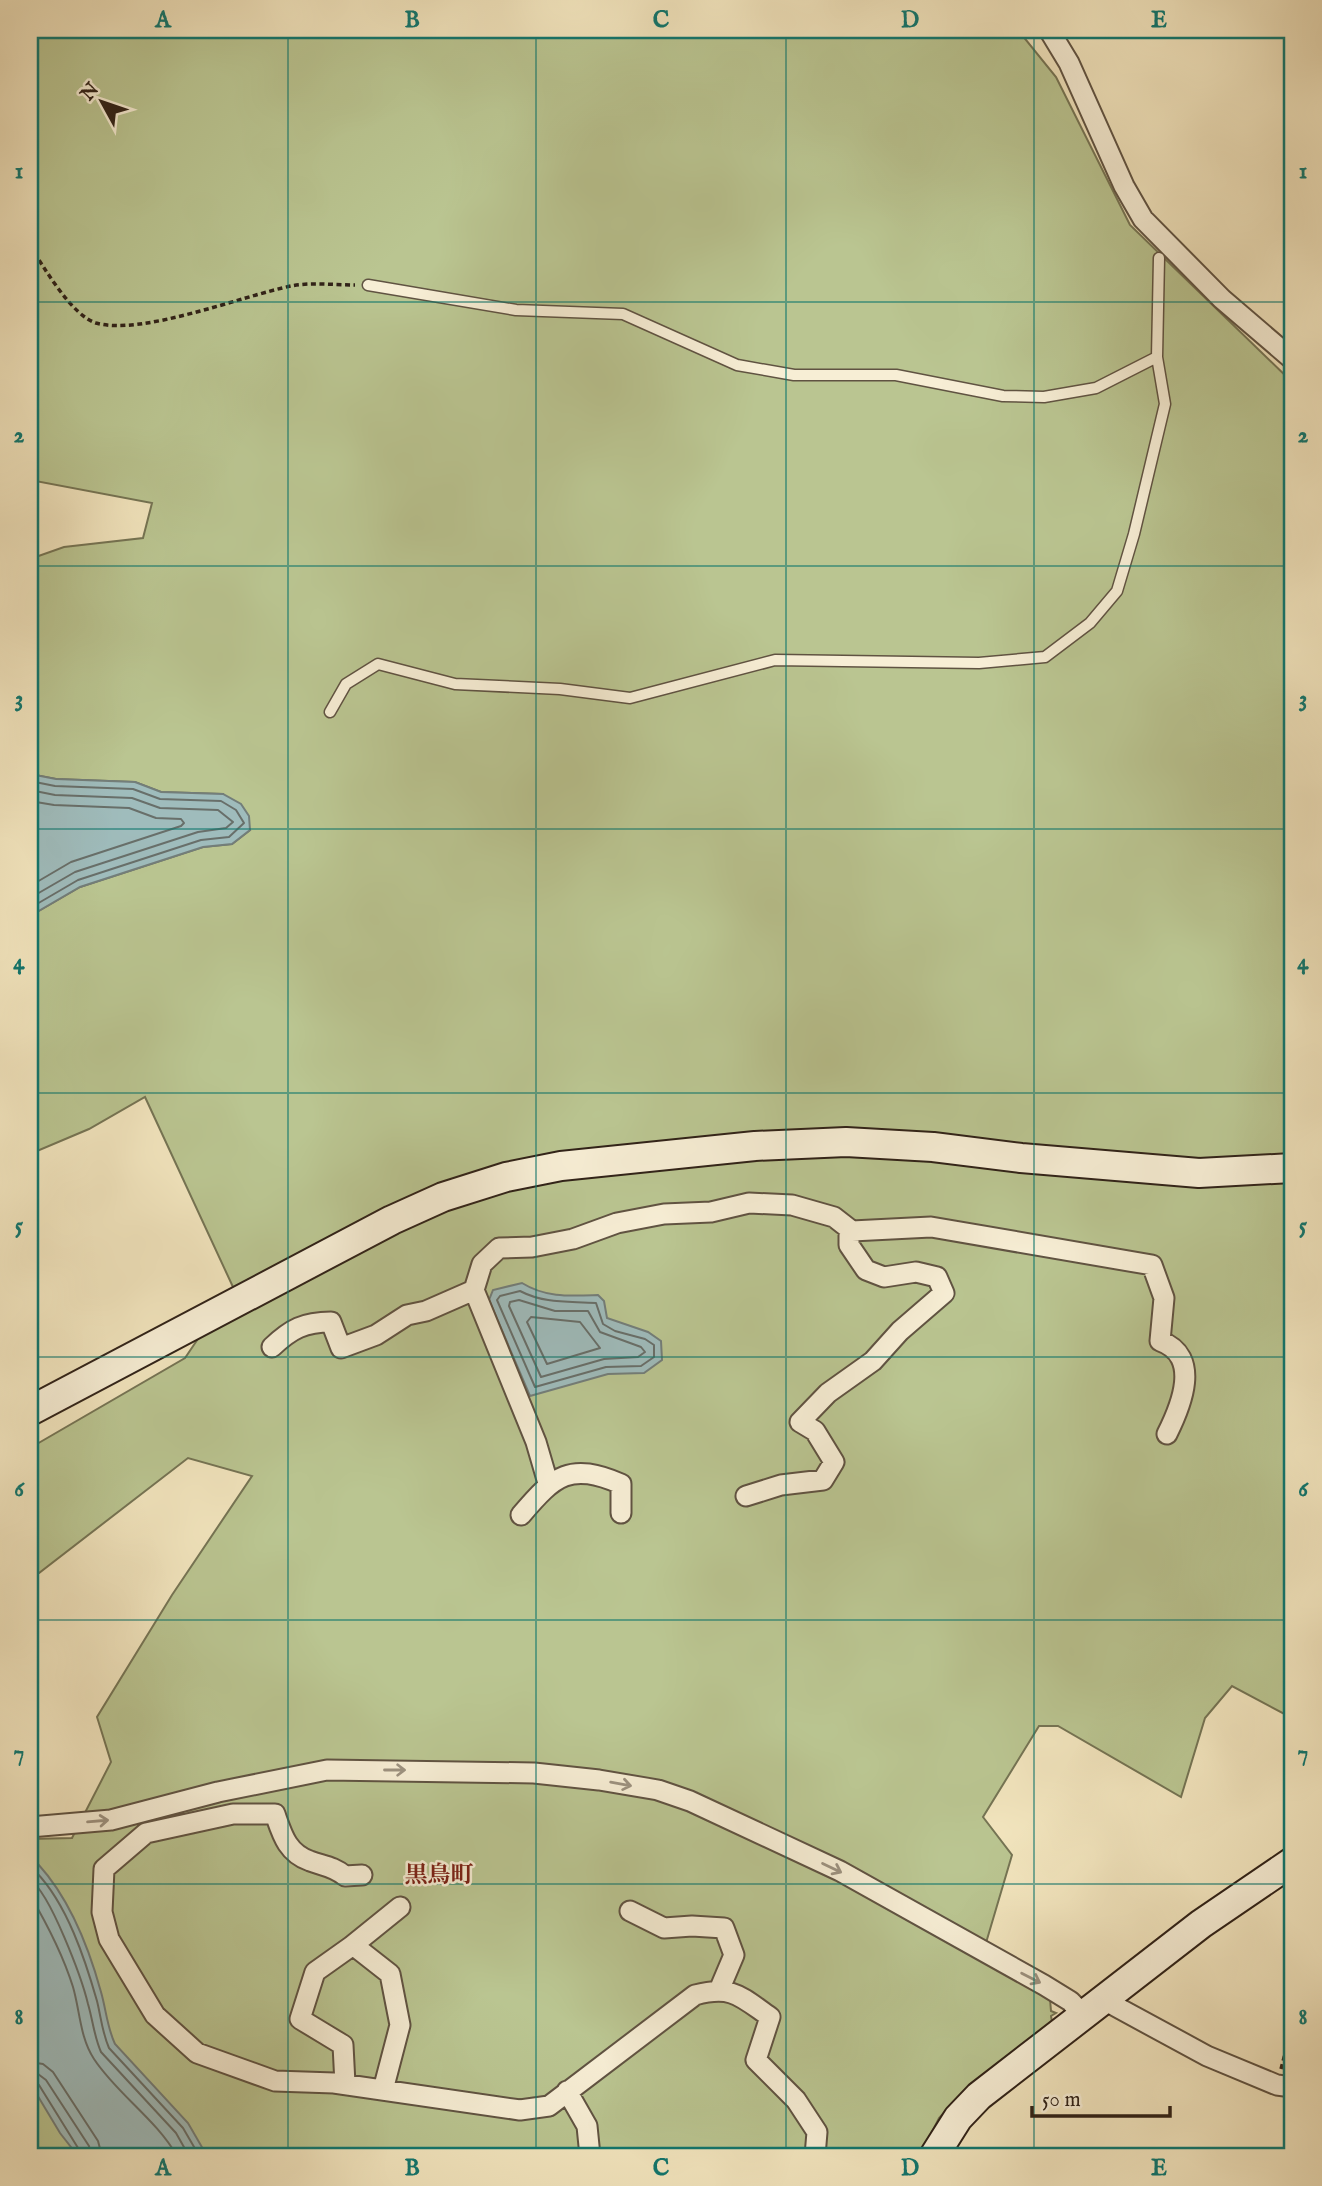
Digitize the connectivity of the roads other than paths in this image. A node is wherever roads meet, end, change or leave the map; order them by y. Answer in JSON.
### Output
{"nodes":[{"id":1,"x":1049,"y":30,"type":"edge"},
{"id":2,"x":1159,"y":258,"type":"dead end"},
{"id":3,"x":368,"y":285,"type":"road end"},
{"id":4,"x":1157,"y":357,"type":"junction"},
{"id":5,"x":1292,"y":359,"type":"edge"},
{"id":6,"x":330,"y":712,"type":"dead end"},
{"id":7,"x":1292,"y":1168,"type":"edge"},
{"id":8,"x":849,"y":1235,"type":"dead end"},
{"id":9,"x":474,"y":1290,"type":"junction"},
{"id":10,"x":272,"y":1347,"type":"dead end"},
{"id":11,"x":30,"y":1410,"type":"edge"},
{"id":12,"x":1167,"y":1434,"type":"dead end"},
{"id":13,"x":548,"y":1483,"type":"junction"},
{"id":14,"x":746,"y":1496,"type":"dead end"},
{"id":15,"x":621,"y":1513,"type":"dead end"},
{"id":16,"x":521,"y":1515,"type":"dead end"},
{"id":17,"x":30,"y":1827,"type":"edge"},
{"id":18,"x":1292,"y":1862,"type":"edge"},
{"id":19,"x":362,"y":1875,"type":"dead end"},
{"id":20,"x":400,"y":1907,"type":"dead end"},
{"id":21,"x":629,"y":1911,"type":"dead end"},
{"id":22,"x":353,"y":1945,"type":"junction"},
{"id":23,"x":720,"y":1988,"type":"junction"},
{"id":24,"x":1092,"y":2006,"type":"junction"},
{"id":25,"x":345,"y":2084,"type":"junction"},
{"id":26,"x":1285,"y":2086,"type":"edge"},
{"id":27,"x":383,"y":2090,"type":"junction"},
{"id":28,"x":567,"y":2091,"type":"junction"},
{"id":29,"x":590,"y":2156,"type":"edge"},
{"id":30,"x":815,"y":2156,"type":"edge"},
{"id":31,"x":934,"y":2156,"type":"edge"}],
"edges":[{"from":1,"to":5,"type":"street"},
{"from":2,"to":4,"type":"lane"},
{"from":3,"to":4,"type":"lane"},
{"from":4,"to":6,"type":"lane"},
{"from":7,"to":11,"type":"street"},
{"from":8,"to":14,"type":"street"},
{"from":9,"to":10,"type":"street"},
{"from":9,"to":12,"type":"street"},
{"from":9,"to":13,"type":"street"},
{"from":13,"to":15,"type":"street"},
{"from":13,"to":16,"type":"street"},
{"from":17,"to":24,"type":"street","one_way":true},
{"from":18,"to":24,"type":"street"},
{"from":19,"to":25,"type":"street"},
{"from":20,"to":22,"type":"street"},
{"from":21,"to":23,"type":"street"},
{"from":22,"to":25,"type":"street"},
{"from":22,"to":27,"type":"street"},
{"from":23,"to":28,"type":"street"},
{"from":23,"to":30,"type":"street"},
{"from":24,"to":26,"type":"street"},
{"from":24,"to":31,"type":"street"},
{"from":25,"to":27,"type":"street"},
{"from":27,"to":28,"type":"street"},
{"from":28,"to":29,"type":"street"}]}
